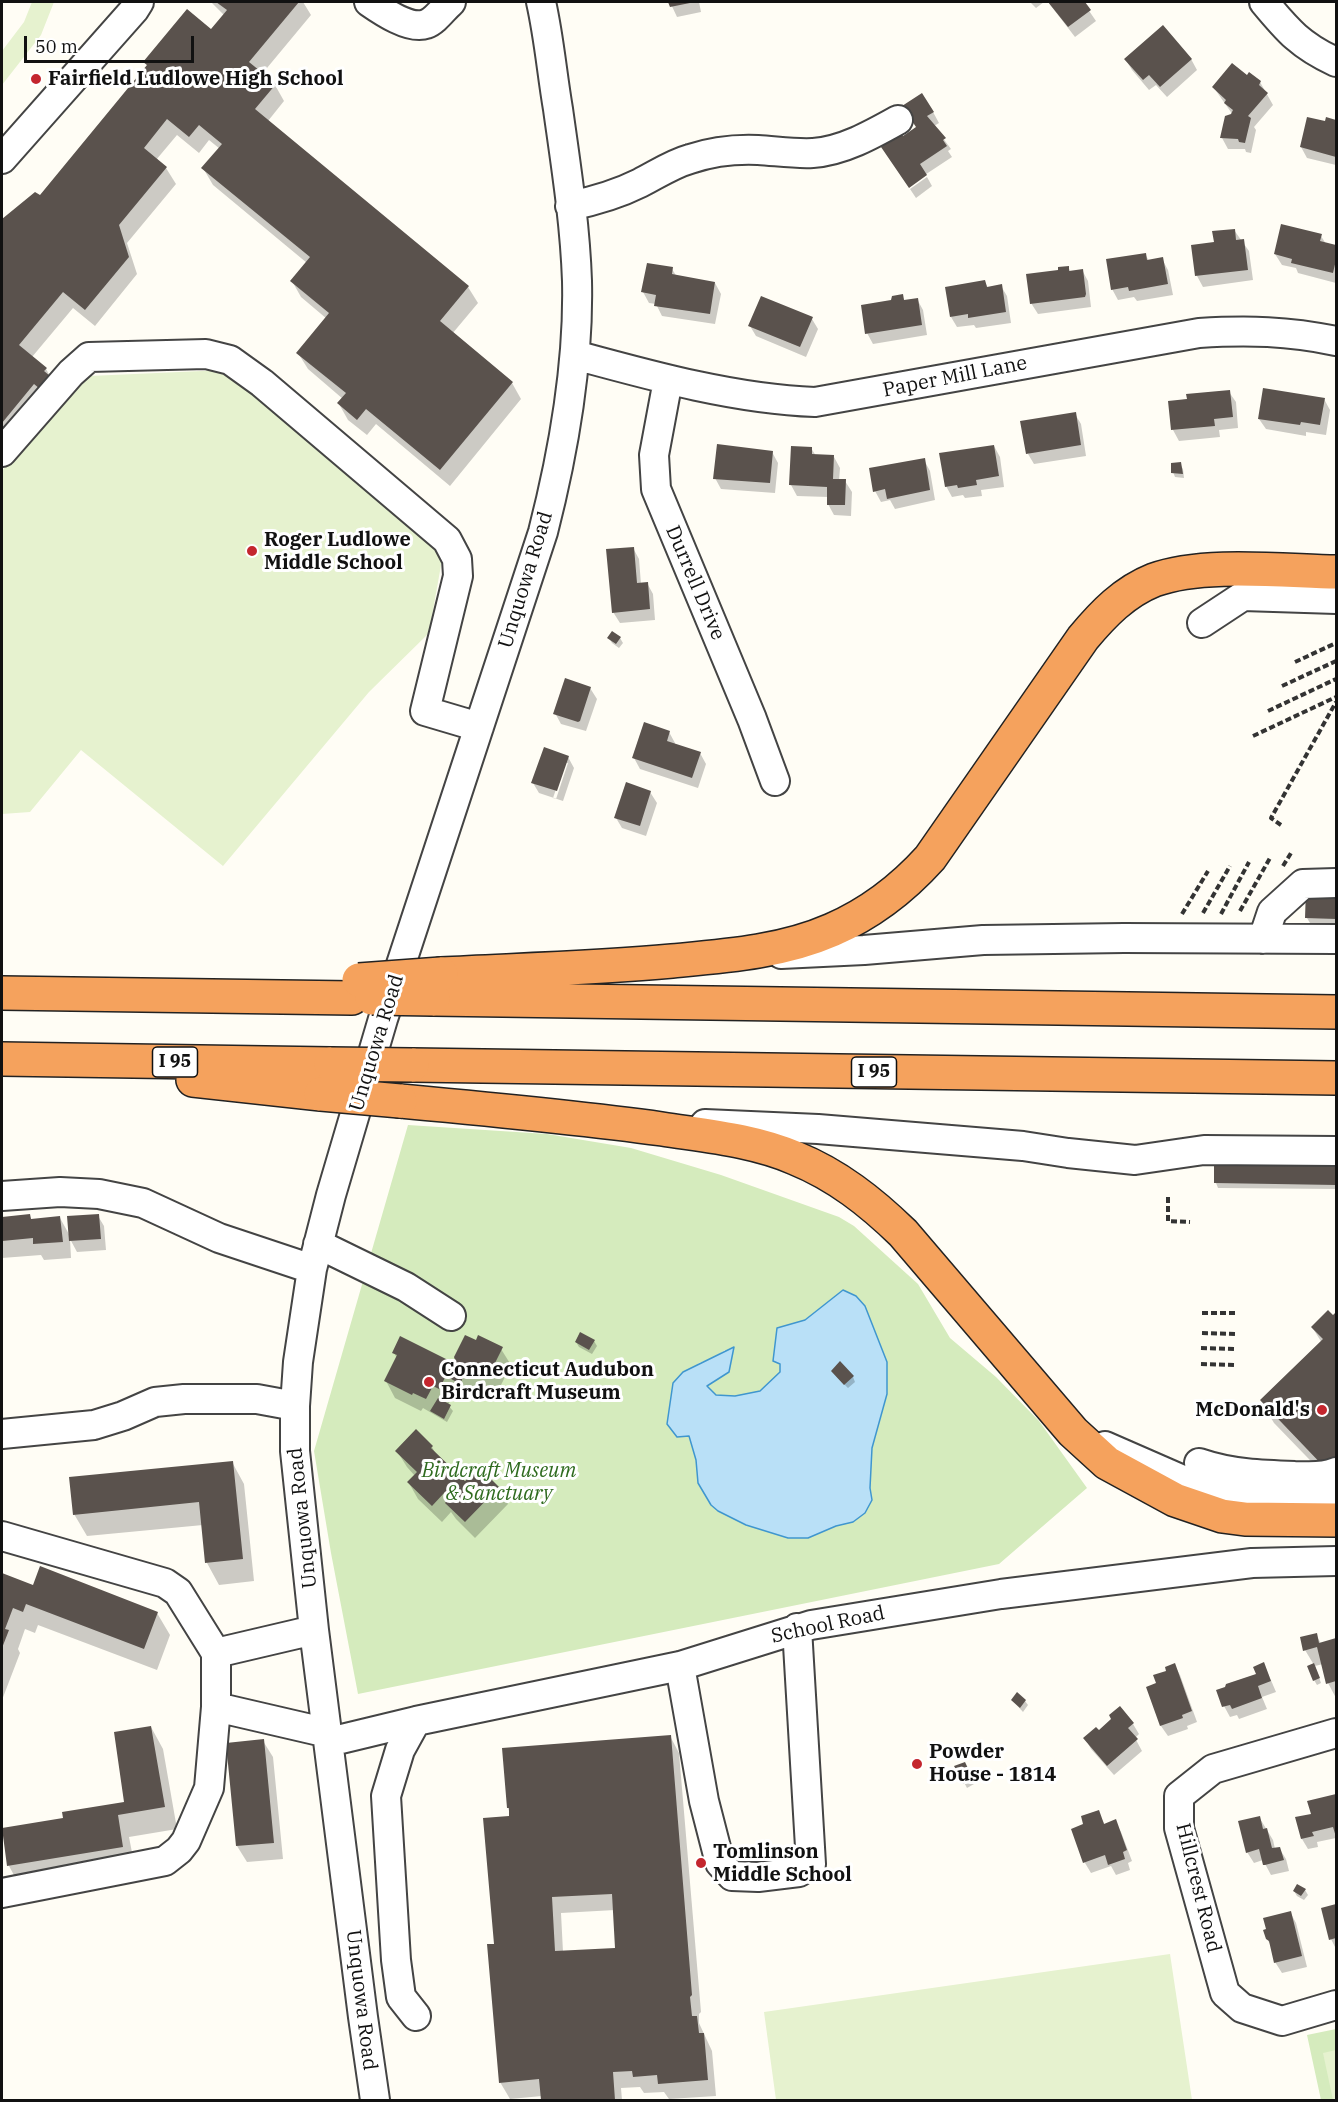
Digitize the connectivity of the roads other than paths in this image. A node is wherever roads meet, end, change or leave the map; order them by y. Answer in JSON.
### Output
{"nodes":[{"id":1,"x":139,"y":2,"type":"edge"},
{"id":2,"x":369,"y":2,"type":"edge"},
{"id":3,"x":451,"y":2,"type":"edge"},
{"id":4,"x":541,"y":2,"type":"edge"},
{"id":5,"x":1264,"y":2,"type":"edge"},
{"id":6,"x":1336,"y":62,"type":"edge"},
{"id":7,"x":898,"y":120,"type":"dead end"},
{"id":8,"x":2,"y":159,"type":"edge"},
{"id":9,"x":570,"y":206,"type":"junction"},
{"id":10,"x":1336,"y":341,"type":"edge"},
{"id":11,"x":575,"y":356,"type":"junction"},
{"id":12,"x":668,"y":380,"type":"junction"},
{"id":13,"x":2,"y":452,"type":"edge"},
{"id":14,"x":1336,"y":572,"type":"edge"},
{"id":15,"x":1336,"y":599,"type":"edge"},
{"id":16,"x":1202,"y":623,"type":"dead end"},
{"id":17,"x":479,"y":727,"type":"junction"},
{"id":18,"x":775,"y":781,"type":"dead end"},
{"id":19,"x":1336,"y":883,"type":"edge"},
{"id":20,"x":1263,"y":939,"type":"junction"},
{"id":21,"x":1336,"y":939,"type":"edge"},
{"id":22,"x":730,"y":955,"type":"junction"},
{"id":23,"x":437,"y":987,"type":"junction"},
{"id":24,"x":11,"y":992,"type":"edge"},
{"id":25,"x":1336,"y":1012,"type":"edge"},
{"id":26,"x":10,"y":1059,"type":"edge"},
{"id":27,"x":1336,"y":1078,"type":"edge"},
{"id":28,"x":568,"y":1118,"type":"junction"},
{"id":29,"x":1336,"y":1150,"type":"edge"},
{"id":30,"x":2,"y":1196,"type":"edge"},
{"id":31,"x":315,"y":1257,"type":"junction"},
{"id":32,"x":452,"y":1316,"type":"dead end"},
{"id":33,"x":295,"y":1406,"type":"junction"},
{"id":34,"x":1073,"y":1432,"type":"junction"},
{"id":35,"x":2,"y":1434,"type":"edge"},
{"id":36,"x":1199,"y":1463,"type":"dead end"},
{"id":37,"x":1336,"y":1472,"type":"edge"},
{"id":38,"x":1336,"y":1496,"type":"edge"},
{"id":39,"x":1336,"y":1520,"type":"edge"},
{"id":40,"x":2,"y":1536,"type":"edge"},
{"id":41,"x":1336,"y":1561,"type":"edge"},
{"id":42,"x":797,"y":1628,"type":"junction"},
{"id":43,"x":314,"y":1630,"type":"junction"},
{"id":44,"x":216,"y":1653,"type":"junction"},
{"id":45,"x":680,"y":1666,"type":"junction"},
{"id":46,"x":216,"y":1707,"type":"junction"},
{"id":47,"x":416,"y":1721,"type":"junction"},
{"id":48,"x":1336,"y":1733,"type":"edge"},
{"id":49,"x":328,"y":1738,"type":"junction"},
{"id":50,"x":2,"y":1893,"type":"edge"},
{"id":51,"x":1336,"y":2005,"type":"edge"},
{"id":52,"x":416,"y":2016,"type":"dead end"},
{"id":53,"x":375,"y":2100,"type":"edge"}],
"edges":[{"from":1,"to":8,"type":"street"},
{"from":2,"to":3,"type":"street"},
{"from":4,"to":9,"type":"street","name":"Unquowa Road"},
{"from":5,"to":6,"type":"street"},
{"from":7,"to":9,"type":"street"},
{"from":9,"to":11,"type":"street","name":"Unquowa Road"},
{"from":10,"to":12,"type":"street","name":"Paper Mill Lane"},
{"from":11,"to":12,"type":"street","name":"Paper Mill Lane"},
{"from":11,"to":17,"type":"street","name":"Unquowa Road"},
{"from":12,"to":18,"type":"street","name":"Durrell Drive"},
{"from":13,"to":17,"type":"street"},
{"from":14,"to":22,"type":"highway"},
{"from":15,"to":16,"type":"street"},
{"from":17,"to":31,"type":"street","name":"Unquowa Road"},
{"from":19,"to":20,"type":"street"},
{"from":20,"to":21,"type":"street"},
{"from":20,"to":22,"type":"street"},
{"from":22,"to":23,"type":"highway"},
{"from":23,"to":24,"type":"highway","bridge":true},
{"from":23,"to":25,"type":"highway"},
{"from":26,"to":27,"type":"highway","number":"I 95","bridge":true},
{"from":26,"to":28,"type":"highway","bridge":true},
{"from":28,"to":29,"type":"street"},
{"from":28,"to":34,"type":"highway"},
{"from":30,"to":31,"type":"street"},
{"from":31,"to":32,"type":"street"},
{"from":31,"to":33,"type":"street","name":"Unquowa Road"},
{"from":33,"to":35,"type":"street"},
{"from":33,"to":43,"type":"street","name":"Unquowa Road"},
{"from":34,"to":38,"type":"street"},
{"from":34,"to":39,"type":"highway"},
{"from":36,"to":37,"type":"street"},
{"from":40,"to":44,"type":"street"},
{"from":41,"to":42,"type":"street","name":"School Road"},
{"from":42,"to":45,"type":"street","name":"School Road"},
{"from":42,"to":45,"type":"street"},
{"from":43,"to":44,"type":"street"},
{"from":43,"to":49,"type":"street","name":"Unquowa Road"},
{"from":44,"to":46,"type":"street"},
{"from":45,"to":47,"type":"street","name":"School Road"},
{"from":46,"to":49,"type":"street"},
{"from":46,"to":50,"type":"street"},
{"from":47,"to":49,"type":"street","name":"School Road"},
{"from":47,"to":52,"type":"street"},
{"from":48,"to":51,"type":"street","name":"Hillcrest Road"},
{"from":49,"to":53,"type":"street","name":"Unquowa Road"}]}
